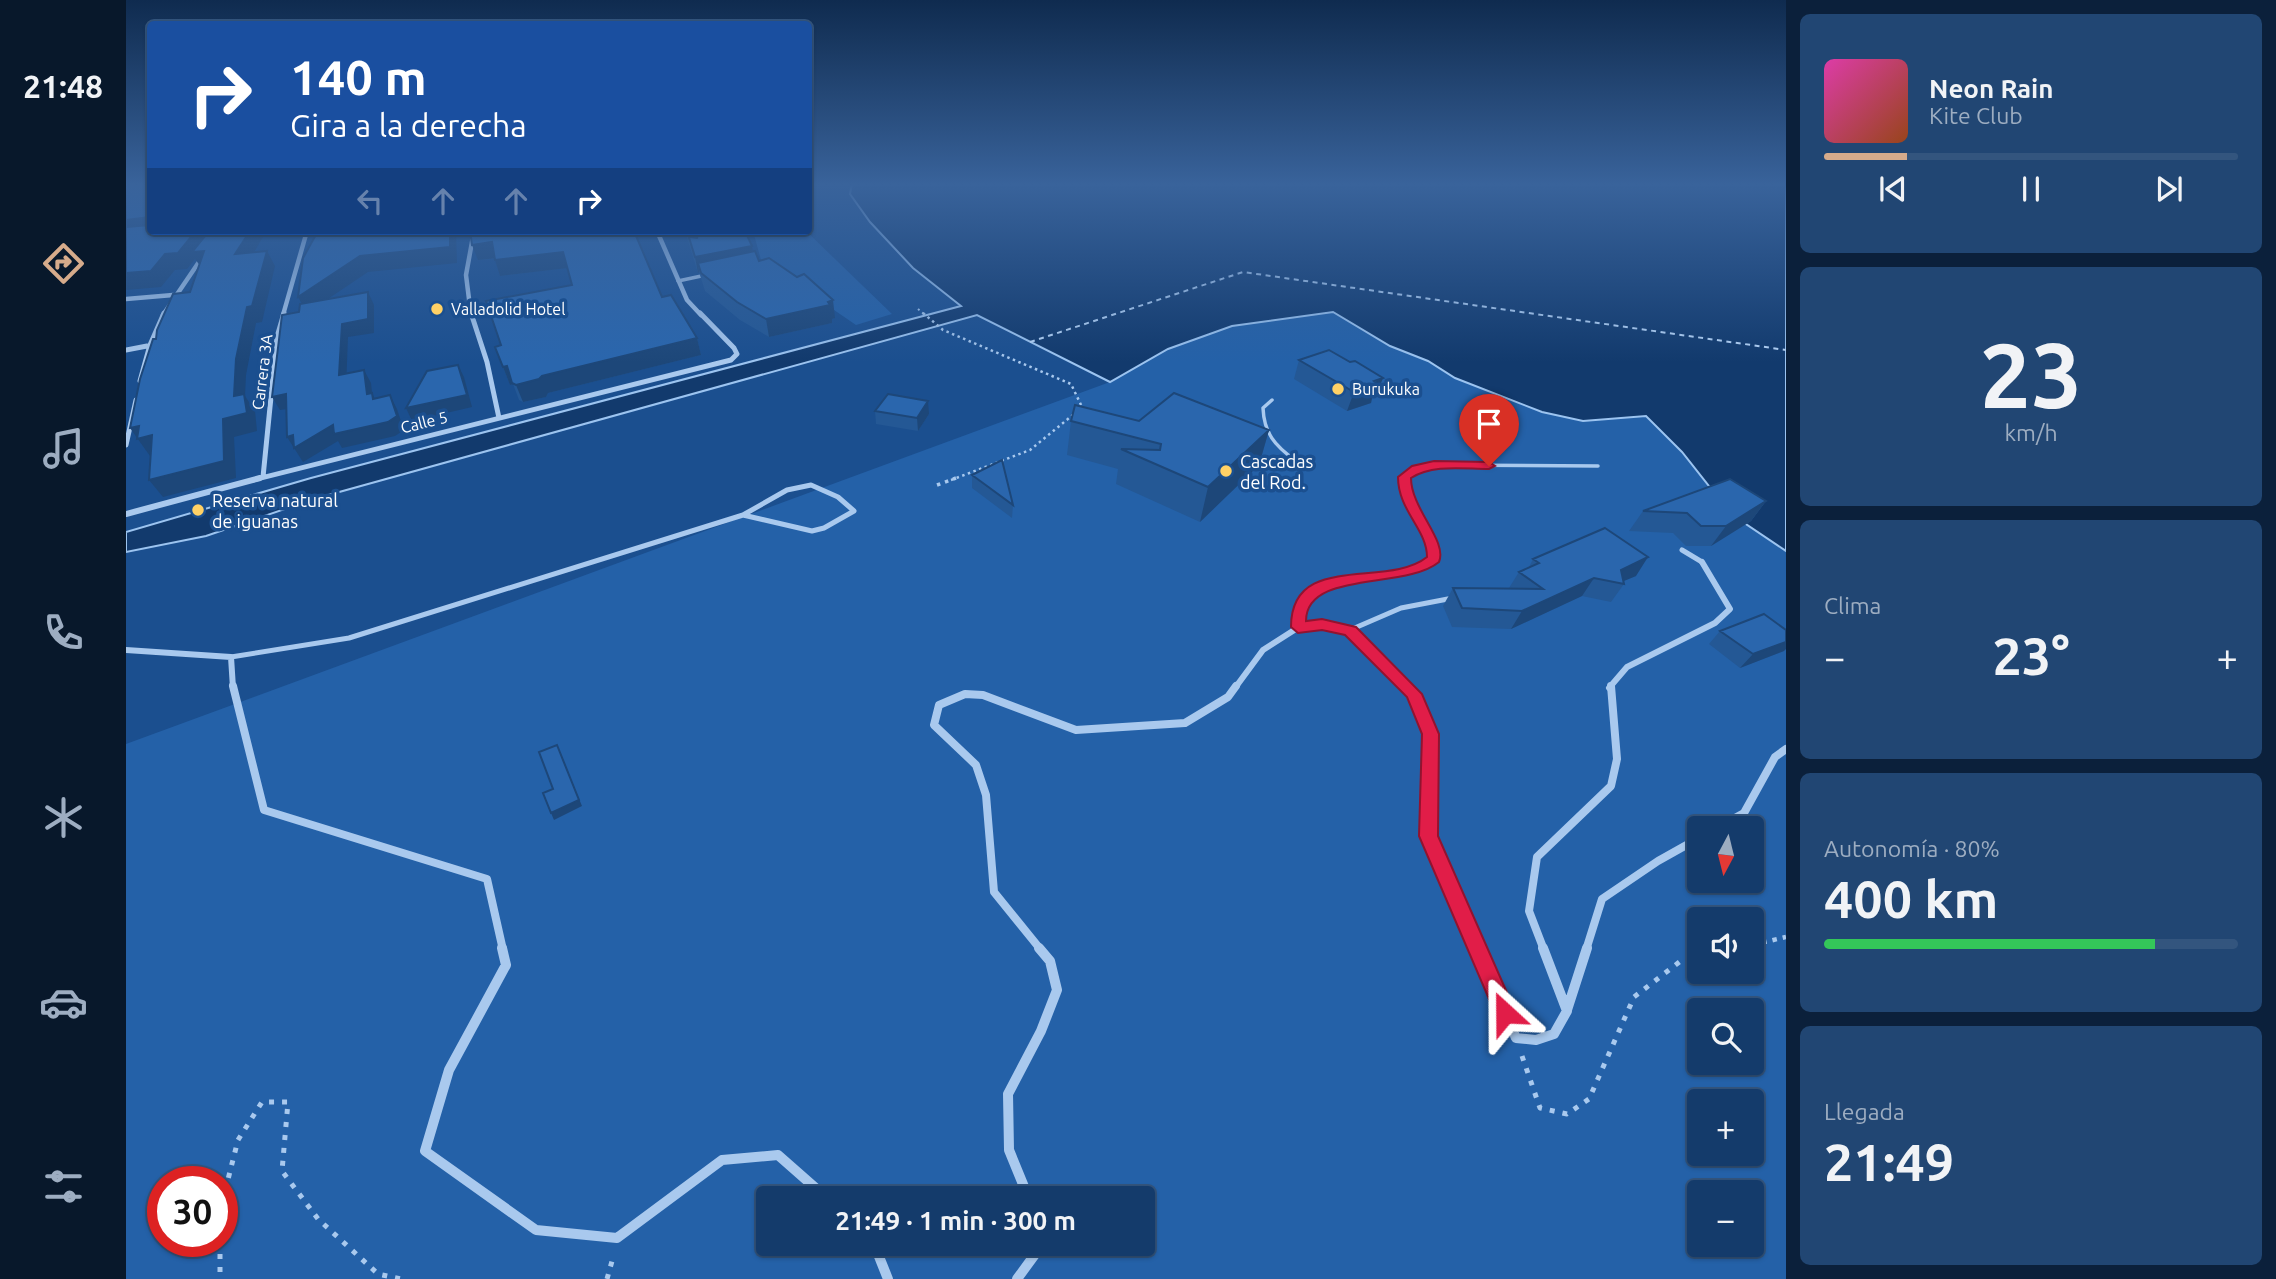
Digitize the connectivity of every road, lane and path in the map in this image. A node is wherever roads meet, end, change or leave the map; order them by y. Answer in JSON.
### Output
{"nodes":[{"id":1,"x":304,"y":243,"type":"edge"},
{"id":2,"x":472,"y":243,"type":"edge"},
{"id":3,"x":662,"y":243,"type":"edge"},
{"id":4,"x":695,"y":243,"type":"edge"},
{"id":5,"x":698,"y":250,"type":"edge"},
{"id":6,"x":206,"y":252,"type":"edge"},
{"id":7,"x":716,"y":273,"type":"edge"},
{"id":8,"x":677,"y":281,"type":"junction"},
{"id":9,"x":173,"y":295,"type":"junction"},
{"id":10,"x":126,"y":299,"type":"edge"},
{"id":11,"x":918,"y":309,"type":"dead end"},
{"id":12,"x":148,"y":346,"type":"junction"},
{"id":13,"x":126,"y":351,"type":"edge"},
{"id":14,"x":139,"y":383,"type":"edge"},
{"id":15,"x":137,"y":395,"type":"edge"},
{"id":16,"x":1272,"y":400,"type":"dead end"},
{"id":17,"x":499,"y":418,"type":"junction"},
{"id":18,"x":126,"y":444,"type":"edge"},
{"id":19,"x":1295,"y":460,"type":"dead end"},
{"id":20,"x":1598,"y":466,"type":"dead end"},
{"id":21,"x":263,"y":477,"type":"junction"},
{"id":22,"x":937,"y":485,"type":"dead end"},
{"id":23,"x":126,"y":514,"type":"edge"},
{"id":24,"x":743,"y":515,"type":"junction"},
{"id":25,"x":1682,"y":550,"type":"dead end"},
{"id":26,"x":1702,"y":562,"type":"joint"},
{"id":27,"x":1466,"y":598,"type":"edge"},
{"id":28,"x":1298,"y":627,"type":"junction"},
{"id":29,"x":1350,"y":631,"type":"junction"},
{"id":30,"x":126,"y":650,"type":"edge"},
{"id":31,"x":231,"y":657,"type":"junction"},
{"id":32,"x":1786,"y":749,"type":"edge"},
{"id":33,"x":1739,"y":816,"type":"edge"},
{"id":34,"x":1687,"y":844,"type":"edge"},
{"id":35,"x":1786,"y":937,"type":"edge"},
{"id":36,"x":1764,"y":942,"type":"edge"},
{"id":37,"x":1687,"y":959,"type":"edge"},
{"id":38,"x":1567,"y":1011,"type":"junction"},
{"id":39,"x":1516,"y":1038,"type":"junction"},
{"id":40,"x":231,"y":1166,"type":"edge"},
{"id":41,"x":813,"y":1186,"type":"edge"},
{"id":42,"x":1024,"y":1186,"type":"edge"},
{"id":43,"x":617,"y":1238,"type":"junction"},
{"id":44,"x":879,"y":1256,"type":"edge"},
{"id":45,"x":1034,"y":1256,"type":"edge"},
{"id":46,"x":220,"y":1257,"type":"edge"},
{"id":47,"x":220,"y":1279,"type":"edge"},
{"id":48,"x":401,"y":1279,"type":"edge"},
{"id":49,"x":607,"y":1279,"type":"edge"},
{"id":50,"x":888,"y":1279,"type":"edge"},
{"id":51,"x":1017,"y":1279,"type":"edge"}],
"edges":[{"from":1,"to":21,"type":"street","name":"Carrera 3A"},
{"from":2,"to":17,"type":"street"},
{"from":3,"to":8,"type":"street"},
{"from":4,"to":5,"type":"lane"},
{"from":6,"to":9,"type":"street"},
{"from":7,"to":8,"type":"lane"},
{"from":8,"to":17,"type":"street","name":"Calle 5"},
{"from":9,"to":10,"type":"street"},
{"from":9,"to":12,"type":"street"},
{"from":11,"to":22,"type":"path"},
{"from":12,"to":13,"type":"street"},
{"from":12,"to":14,"type":"street"},
{"from":15,"to":18,"type":"street"},
{"from":16,"to":19,"type":"lane"},
{"from":17,"to":21,"type":"street","name":"Calle 5"},
{"from":20,"to":28,"type":"lane"},
{"from":21,"to":23,"type":"street","name":"Calle 5"},
{"from":24,"to":24,"type":"lane"},
{"from":24,"to":31,"type":"lane"},
{"from":25,"to":26,"type":"lane"},
{"from":26,"to":38,"type":"street"},
{"from":27,"to":29,"type":"lane"},
{"from":28,"to":29,"type":"street"},
{"from":28,"to":42,"type":"street"},
{"from":29,"to":39,"type":"street"},
{"from":30,"to":31,"type":"street"},
{"from":31,"to":43,"type":"street"},
{"from":32,"to":33,"type":"street"},
{"from":34,"to":38,"type":"street"},
{"from":35,"to":36,"type":"path"},
{"from":37,"to":39,"type":"path"},
{"from":38,"to":39,"type":"street"},
{"from":40,"to":48,"type":"path"},
{"from":41,"to":43,"type":"street"},
{"from":43,"to":49,"type":"path"},
{"from":44,"to":50,"type":"street"},
{"from":45,"to":51,"type":"street"},
{"from":46,"to":47,"type":"path"}]}
